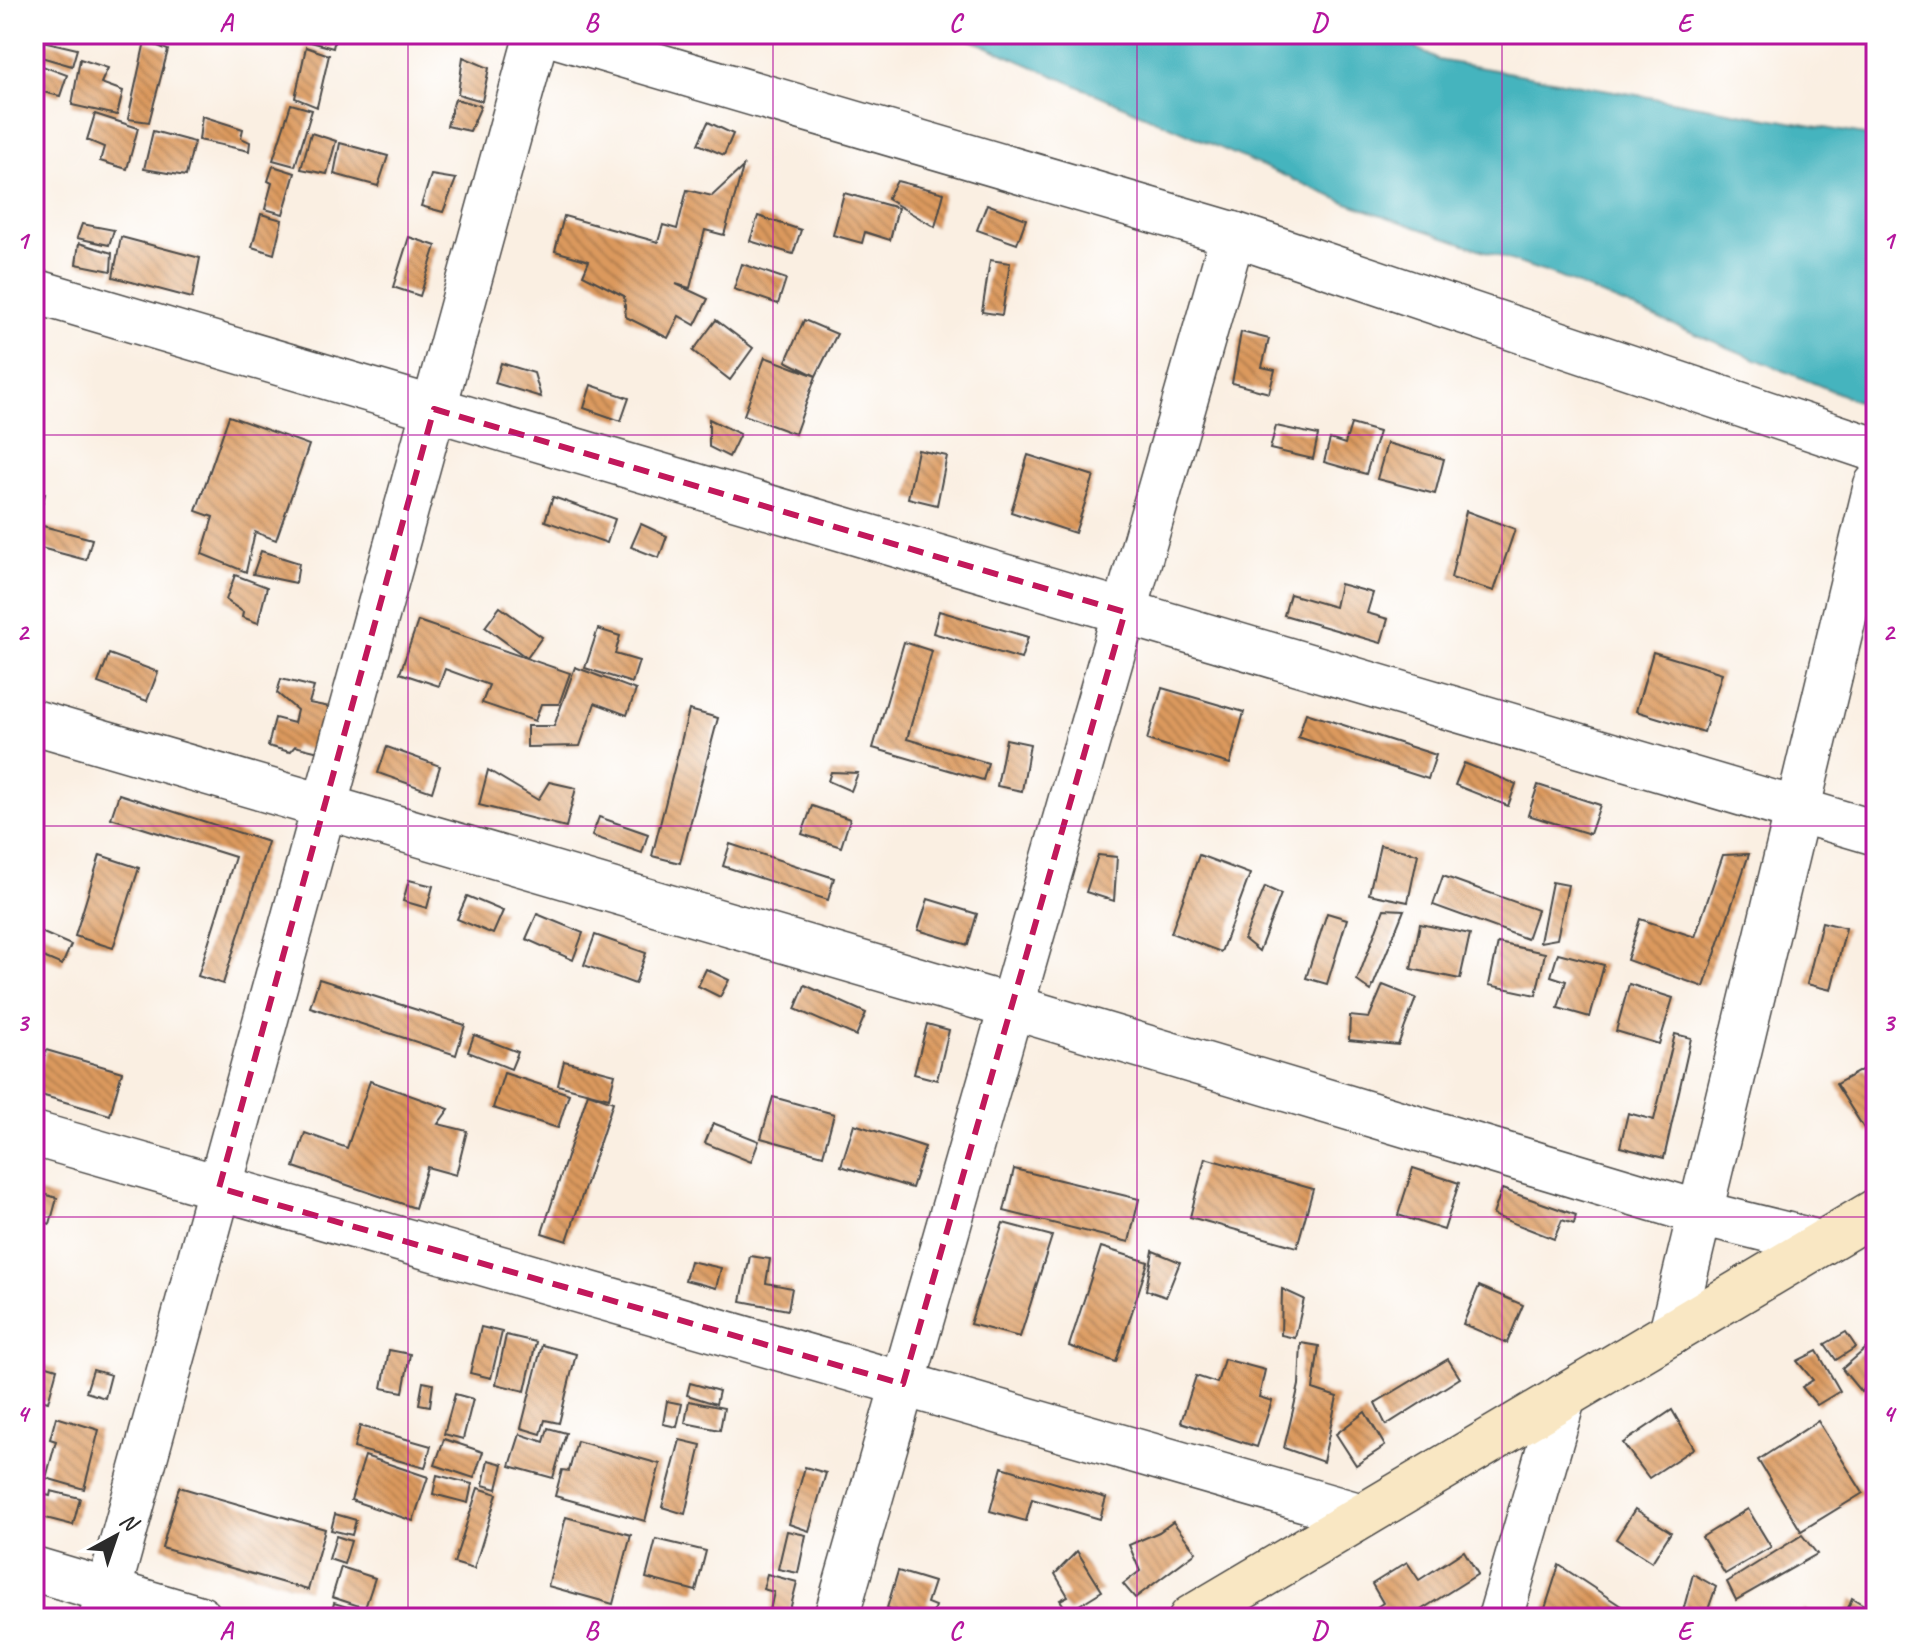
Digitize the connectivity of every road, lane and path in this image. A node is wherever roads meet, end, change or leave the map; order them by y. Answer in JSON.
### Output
{"nodes":[{"id":1,"x":537,"y":34,"type":"edge"},
{"id":2,"x":550,"y":34,"type":"edge"},
{"id":3,"x":1233,"y":234,"type":"junction"},
{"id":4,"x":34,"y":291,"type":"edge"},
{"id":5,"x":434,"y":409,"type":"junction"},
{"id":6,"x":1876,"y":450,"type":"edge"},
{"id":7,"x":1876,"y":485,"type":"edge"},
{"id":8,"x":1125,"y":612,"type":"junction"},
{"id":9,"x":34,"y":722,"type":"edge"},
{"id":10,"x":324,"y":806,"type":"junction"},
{"id":11,"x":1798,"y":810,"type":"junction"},
{"id":12,"x":1876,"y":833,"type":"edge"},
{"id":13,"x":1012,"y":1007,"type":"junction"},
{"id":14,"x":34,"y":1134,"type":"edge"},
{"id":15,"x":219,"y":1188,"type":"junction"},
{"id":16,"x":1876,"y":1211,"type":"edge"},
{"id":17,"x":1700,"y":1213,"type":"junction"},
{"id":18,"x":1821,"y":1243,"type":"junction"},
{"id":19,"x":1671,"y":1333,"type":"junction"},
{"id":20,"x":903,"y":1384,"type":"junction"},
{"id":21,"x":1564,"y":1396,"type":"junction"},
{"id":22,"x":1362,"y":1516,"type":"junction"},
{"id":23,"x":34,"y":1569,"type":"edge"},
{"id":24,"x":105,"y":1604,"type":"edge"},
{"id":25,"x":200,"y":1618,"type":"edge"},
{"id":26,"x":836,"y":1618,"type":"edge"},
{"id":27,"x":1191,"y":1618,"type":"edge"},
{"id":28,"x":1500,"y":1618,"type":"edge"}],
"edges":[{"from":1,"to":5,"type":"street"},
{"from":2,"to":3,"type":"street"},
{"from":3,"to":6,"type":"street"},
{"from":3,"to":8,"type":"street"},
{"from":4,"to":5,"type":"street"},
{"from":5,"to":8,"type":"street"},
{"from":5,"to":10,"type":"street"},
{"from":7,"to":11,"type":"street"},
{"from":8,"to":11,"type":"street"},
{"from":8,"to":13,"type":"street"},
{"from":9,"to":10,"type":"street"},
{"from":10,"to":13,"type":"street"},
{"from":10,"to":15,"type":"street"},
{"from":11,"to":12,"type":"street"},
{"from":11,"to":17,"type":"street"},
{"from":13,"to":17,"type":"street"},
{"from":13,"to":20,"type":"street"},
{"from":14,"to":15,"type":"street"},
{"from":15,"to":20,"type":"street"},
{"from":15,"to":24,"type":"street"},
{"from":16,"to":18,"type":"street"},
{"from":17,"to":18,"type":"street"},
{"from":17,"to":19,"type":"street"},
{"from":18,"to":19,"type":"street"},
{"from":19,"to":21,"type":"street"},
{"from":20,"to":22,"type":"street"},
{"from":20,"to":26,"type":"street"},
{"from":21,"to":22,"type":"street"},
{"from":21,"to":28,"type":"street"},
{"from":22,"to":27,"type":"street"},
{"from":23,"to":24,"type":"street"},
{"from":24,"to":25,"type":"street"}]}
